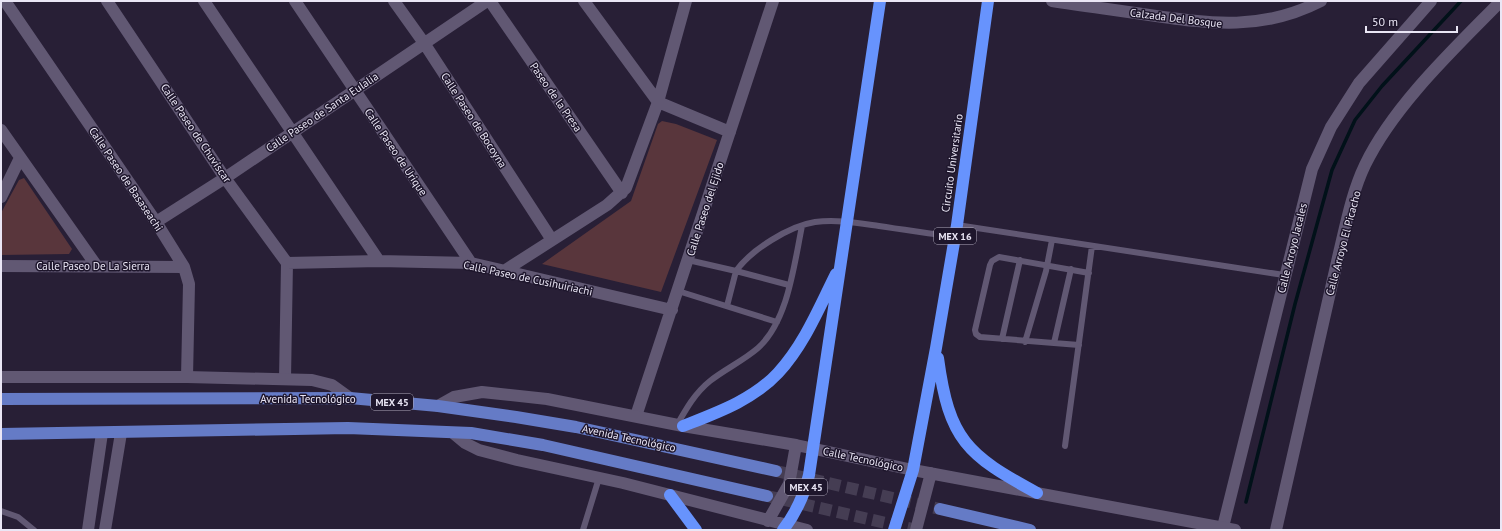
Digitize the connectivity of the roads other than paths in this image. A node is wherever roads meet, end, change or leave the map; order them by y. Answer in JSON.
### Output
{"nodes":[{"id":1,"x":107,"y":1,"type":"edge"},
{"id":2,"x":204,"y":1,"type":"edge"},
{"id":3,"x":287,"y":1,"type":"edge"},
{"id":4,"x":295,"y":1,"type":"edge"},
{"id":5,"x":394,"y":1,"type":"edge"},
{"id":6,"x":488,"y":1,"type":"edge"},
{"id":7,"x":584,"y":1,"type":"edge"},
{"id":8,"x":686,"y":1,"type":"edge"},
{"id":9,"x":773,"y":1,"type":"edge"},
{"id":10,"x":880,"y":1,"type":"edge"},
{"id":11,"x":988,"y":1,"type":"edge"},
{"id":12,"x":1052,"y":1,"type":"edge"},
{"id":13,"x":1321,"y":1,"type":"edge"},
{"id":14,"x":1431,"y":1,"type":"edge"},
{"id":15,"x":1501,"y":1,"type":"edge"},
{"id":16,"x":4,"y":2,"type":"edge"},
{"id":17,"x":1068,"y":2,"type":"edge"},
{"id":18,"x":424,"y":43,"type":"junction"},
{"id":19,"x":355,"y":90,"type":"junction"},
{"id":20,"x":658,"y":102,"type":"junction"},
{"id":21,"x":1,"y":130,"type":"edge"},
{"id":22,"x":730,"y":132,"type":"junction"},
{"id":23,"x":291,"y":133,"type":"junction"},
{"id":24,"x":20,"y":158,"type":"junction"},
{"id":25,"x":225,"y":178,"type":"junction"},
{"id":26,"x":622,"y":193,"type":"junction"},
{"id":27,"x":1,"y":197,"type":"edge"},
{"id":28,"x":156,"y":222,"type":"junction"},
{"id":29,"x":847,"y":222,"type":"junction"},
{"id":30,"x":802,"y":226,"type":"junction"},
{"id":31,"x":956,"y":231,"type":"junction"},
{"id":32,"x":552,"y":240,"type":"junction"},
{"id":33,"x":1052,"y":240,"type":"junction"},
{"id":34,"x":1092,"y":246,"type":"junction"},
{"id":35,"x":688,"y":260,"type":"junction"},
{"id":36,"x":1020,"y":260,"type":"junction"},
{"id":37,"x":378,"y":261,"type":"junction"},
{"id":38,"x":287,"y":263,"type":"junction"},
{"id":39,"x":470,"y":263,"type":"junction"},
{"id":40,"x":1048,"y":265,"type":"junction"},
{"id":41,"x":1,"y":266,"type":"edge"},
{"id":42,"x":96,"y":266,"type":"junction"},
{"id":43,"x":841,"y":266,"type":"junction"},
{"id":44,"x":184,"y":268,"type":"junction"},
{"id":45,"x":1071,"y":269,"type":"junction"},
{"id":46,"x":736,"y":270,"type":"junction"},
{"id":47,"x":504,"y":271,"type":"junction"},
{"id":48,"x":1089,"y":273,"type":"junction"},
{"id":49,"x":1284,"y":275,"type":"junction"},
{"id":50,"x":788,"y":285,"type":"junction"},
{"id":51,"x":678,"y":291,"type":"junction"},
{"id":52,"x":727,"y":306,"type":"junction"},
{"id":53,"x":672,"y":310,"type":"junction"},
{"id":54,"x":777,"y":322,"type":"junction"},
{"id":55,"x":1002,"y":339,"type":"junction"},
{"id":56,"x":1025,"y":342,"type":"junction"},
{"id":57,"x":1054,"y":344,"type":"junction"},
{"id":58,"x":1080,"y":345,"type":"junction"},
{"id":59,"x":936,"y":348,"type":"junction"},
{"id":60,"x":1,"y":377,"type":"edge"},
{"id":61,"x":186,"y":377,"type":"junction"},
{"id":62,"x":285,"y":379,"type":"junction"},
{"id":63,"x":350,"y":398,"type":"junction"},
{"id":64,"x":1,"y":399,"type":"edge"},
{"id":65,"x":438,"y":406,"type":"junction"},
{"id":66,"x":636,"y":416,"type":"junction"},
{"id":67,"x":680,"y":425,"type":"junction"},
{"id":68,"x":102,"y":433,"type":"junction"},
{"id":69,"x":121,"y":433,"type":"junction"},
{"id":70,"x":453,"y":433,"type":"junction"},
{"id":71,"x":1,"y":434,"type":"edge"},
{"id":72,"x":796,"y":445,"type":"junction"},
{"id":73,"x":1065,"y":446,"type":"dead end"},
{"id":74,"x":813,"y":449,"type":"junction"},
{"id":75,"x":912,"y":470,"type":"junction"},
{"id":76,"x":776,"y":471,"type":"tunnel mouth"},
{"id":77,"x":931,"y":473,"type":"junction"},
{"id":78,"x":599,"y":478,"type":"junction"},
{"id":79,"x":1037,"y":493,"type":"junction"},
{"id":80,"x":670,"y":495,"type":"junction"},
{"id":81,"x":767,"y":496,"type":"tunnel mouth"},
{"id":82,"x":940,"y":509,"type":"tunnel mouth"},
{"id":83,"x":1,"y":511,"type":"edge"},
{"id":84,"x":768,"y":521,"type":"junction"},
{"id":85,"x":785,"y":527,"type":"edge"},
{"id":86,"x":1223,"y":527,"type":"junction"},
{"id":87,"x":34,"y":530,"type":"edge"},
{"id":88,"x":88,"y":530,"type":"edge"},
{"id":89,"x":106,"y":530,"type":"edge"},
{"id":90,"x":583,"y":530,"type":"edge"},
{"id":91,"x":696,"y":530,"type":"edge"},
{"id":92,"x":807,"y":530,"type":"edge"},
{"id":93,"x":894,"y":530,"type":"edge"},
{"id":94,"x":916,"y":530,"type":"edge"},
{"id":95,"x":1030,"y":530,"type":"edge"},
{"id":96,"x":1235,"y":530,"type":"edge"},
{"id":97,"x":1276,"y":530,"type":"edge"}],
"edges":[{"from":1,"to":25,"type":"street","name":"Calle Paseo de Chuvíscar"},
{"from":2,"to":23,"type":"street"},
{"from":3,"to":4,"type":"street"},
{"from":4,"to":19,"type":"street","name":"Calle Paseo de Urique"},
{"from":5,"to":18,"type":"street","name":"Calle Paseo de Bocoyna"},
{"from":6,"to":18,"type":"street","name":"Calle Paseo de Santa Eulalia"},
{"from":6,"to":26,"type":"street","name":"Paseo de la Presa"},
{"from":7,"to":20,"type":"street"},
{"from":8,"to":20,"type":"street"},
{"from":9,"to":22,"type":"street","name":"Calle Paseo del Ejido"},
{"from":10,"to":29,"type":"highway"},
{"from":11,"to":31,"type":"highway","name":"Circuito Universitario","number":"MEX 16"},
{"from":12,"to":17,"type":"street","name":"Calzada Del Bosque"},
{"from":13,"to":17,"type":"street","name":"Calzada Del Bosque"},
{"from":14,"to":49,"type":"street","name":"Calle Arroyo Jacales"},
{"from":15,"to":97,"type":"street","name":"Calle Arroyo El Picacho"},
{"from":16,"to":28,"type":"street","name":"Calle Paseo de Basaseachi"},
{"from":18,"to":19,"type":"street","name":"Calle Paseo de Santa Eulalia"},
{"from":18,"to":32,"type":"street","name":"Calle Paseo de Bocoyna"},
{"from":19,"to":23,"type":"street","name":"Calle Paseo de Santa Eulalia"},
{"from":19,"to":39,"type":"street","name":"Calle Paseo de Urique"},
{"from":20,"to":22,"type":"street"},
{"from":20,"to":26,"type":"street"},
{"from":21,"to":24,"type":"street"},
{"from":22,"to":35,"type":"street","name":"Calle Paseo del Ejido"},
{"from":23,"to":25,"type":"street","name":"Calle Paseo de Santa Eulalia"},
{"from":23,"to":37,"type":"street"},
{"from":24,"to":27,"type":"street"},
{"from":24,"to":42,"type":"street"},
{"from":25,"to":28,"type":"street","name":"Calle Paseo de Santa Eulalia"},
{"from":25,"to":38,"type":"street","name":"Calle Paseo de Chuvíscar"},
{"from":26,"to":32,"type":"street"},
{"from":28,"to":44,"type":"street","name":"Calle Paseo de Basaseachi"},
{"from":29,"to":30,"type":"lane"},
{"from":29,"to":31,"type":"lane"},
{"from":29,"to":43,"type":"highway"},
{"from":30,"to":46,"type":"lane"},
{"from":30,"to":50,"type":"lane"},
{"from":31,"to":33,"type":"lane"},
{"from":31,"to":59,"type":"highway","name":"Circuito Universitario","number":"MEX 16"},
{"from":32,"to":47,"type":"street"},
{"from":33,"to":34,"type":"lane"},
{"from":33,"to":40,"type":"lane"},
{"from":34,"to":48,"type":"lane"},
{"from":34,"to":49,"type":"lane"},
{"from":35,"to":46,"type":"lane"},
{"from":35,"to":51,"type":"street","name":"Calle Paseo del Ejido"},
{"from":36,"to":40,"type":"lane"},
{"from":36,"to":55,"type":"lane"},
{"from":36,"to":55,"type":"lane"},
{"from":37,"to":38,"type":"street","name":"Calle Paseo de Cusihuiriachi"},
{"from":37,"to":39,"type":"street","name":"Calle Paseo de Cusihuiriachi"},
{"from":38,"to":62,"type":"street"},
{"from":39,"to":47,"type":"street","name":"Calle Paseo de Cusihuiriachi"},
{"from":40,"to":45,"type":"lane"},
{"from":40,"to":56,"type":"lane"},
{"from":41,"to":42,"type":"street","name":"Calle Paseo De La Sierra"},
{"from":42,"to":44,"type":"street","name":"Calle Paseo De La Sierra"},
{"from":43,"to":67,"type":"highway"},
{"from":43,"to":74,"type":"highway"},
{"from":44,"to":61,"type":"street","name":"Calle Paseo de Basaseachi"},
{"from":45,"to":48,"type":"lane"},
{"from":45,"to":57,"type":"lane"},
{"from":46,"to":50,"type":"lane"},
{"from":46,"to":52,"type":"lane"},
{"from":47,"to":53,"type":"street","name":"Calle Paseo de Cusihuiriachi"},
{"from":48,"to":58,"type":"lane"},
{"from":49,"to":86,"type":"street","name":"Calle Arroyo Jacales"},
{"from":50,"to":54,"type":"lane"},
{"from":51,"to":52,"type":"lane"},
{"from":51,"to":53,"type":"street","name":"Calle Paseo del Ejido"},
{"from":52,"to":54,"type":"lane"},
{"from":53,"to":66,"type":"street","name":"Calle Paseo del Ejido"},
{"from":54,"to":67,"type":"lane"},
{"from":55,"to":56,"type":"lane"},
{"from":56,"to":57,"type":"lane"},
{"from":57,"to":58,"type":"lane"},
{"from":58,"to":73,"type":"lane"},
{"from":59,"to":75,"type":"highway","name":"Circuito Universitario","number":"MEX 16"},
{"from":59,"to":79,"type":"highway"},
{"from":60,"to":61,"type":"street"},
{"from":61,"to":62,"type":"street"},
{"from":62,"to":63,"type":"street"},
{"from":63,"to":64,"type":"main road","name":"Avenida Tecnológico","number":"MEX 45"},
{"from":63,"to":65,"type":"main road","name":"Avenida Tecnológico","number":"MEX 45"},
{"from":65,"to":66,"type":"street","name":"Calle Tecnológico"},
{"from":65,"to":76,"type":"main road","name":"Avenida Tecnológico","number":"MEX 45"},
{"from":66,"to":67,"type":"street","name":"Calle Tecnológico"},
{"from":67,"to":72,"type":"street","name":"Calle Tecnológico"},
{"from":68,"to":69,"type":"main road"},
{"from":68,"to":71,"type":"main road"},
{"from":68,"to":88,"type":"street"},
{"from":69,"to":70,"type":"main road"},
{"from":69,"to":89,"type":"street"},
{"from":70,"to":78,"type":"street"},
{"from":70,"to":81,"type":"main road"},
{"from":72,"to":74,"type":"street","name":"Calle Tecnológico"},
{"from":72,"to":84,"type":"street"},
{"from":74,"to":75,"type":"street","name":"Calle Tecnológico"},
{"from":74,"to":85,"type":"highway","number":"MEX 45"},
{"from":75,"to":77,"type":"street","name":"Calle Tecnológico"},
{"from":75,"to":93,"type":"highway","number":"MEX 16"},
{"from":77,"to":79,"type":"street","name":"Calle Tecnológico"},
{"from":77,"to":94,"type":"street"},
{"from":78,"to":80,"type":"street"},
{"from":78,"to":90,"type":"lane"},
{"from":79,"to":86,"type":"street","name":"Calle Tecnológico"},
{"from":80,"to":84,"type":"street"},
{"from":80,"to":91,"type":"highway"},
{"from":82,"to":95,"type":"main road"},
{"from":83,"to":87,"type":"lane"},
{"from":84,"to":85,"type":"street"},
{"from":85,"to":92,"type":"street"},
{"from":86,"to":96,"type":"street","name":"Calle Tecnológico"}]}
